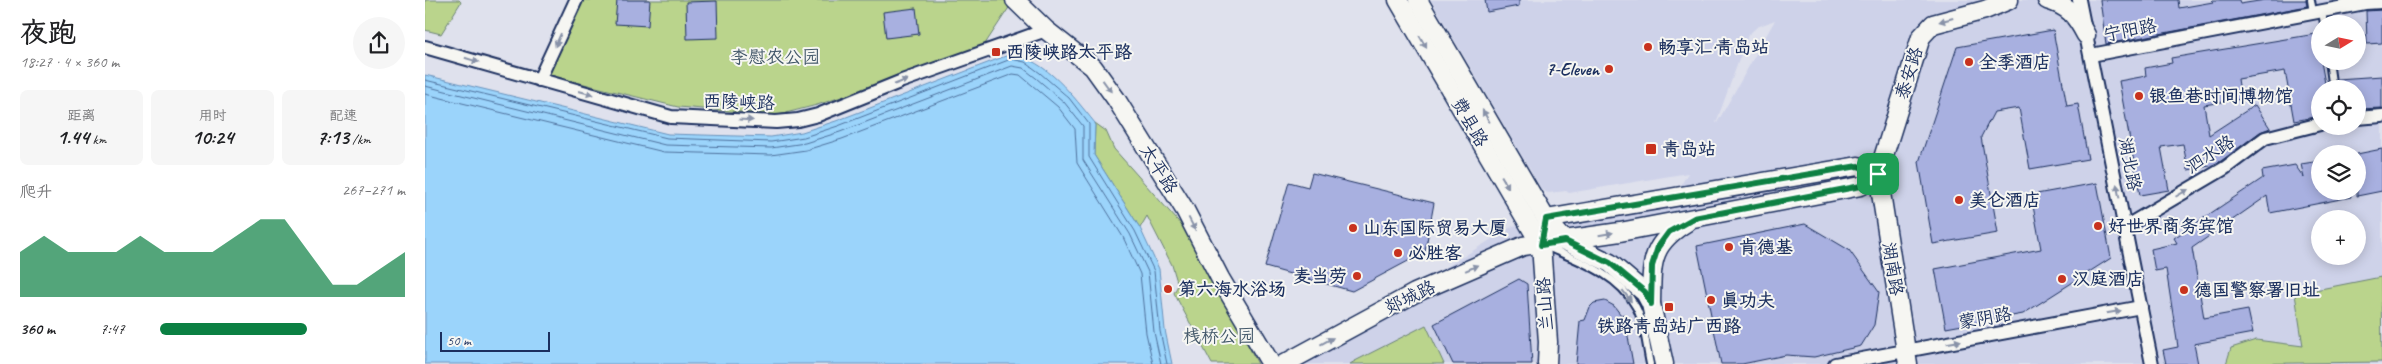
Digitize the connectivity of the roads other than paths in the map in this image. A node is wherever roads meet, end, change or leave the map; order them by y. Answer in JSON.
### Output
{"nodes":[{"id":1,"x":576,"y":0,"type":"edge"},
{"id":2,"x":1015,"y":0,"type":"edge"},
{"id":3,"x":1398,"y":0,"type":"edge"},
{"id":4,"x":1418,"y":0,"type":"edge"},
{"id":5,"x":2009,"y":0,"type":"edge"},
{"id":6,"x":2047,"y":0,"type":"edge"},
{"id":7,"x":2079,"y":0,"type":"edge"},
{"id":8,"x":2382,"y":2,"type":"edge"},
{"id":9,"x":2317,"y":12,"type":"edge"},
{"id":10,"x":1046,"y":30,"type":"junction"},
{"id":11,"x":2086,"y":35,"type":"junction"},
{"id":12,"x":425,"y":47,"type":"edge"},
{"id":13,"x":2091,"y":55,"type":"junction"},
{"id":14,"x":539,"y":80,"type":"junction"},
{"id":15,"x":2382,"y":116,"type":"edge"},
{"id":16,"x":2366,"y":117,"type":"edge"},
{"id":17,"x":2311,"y":126,"type":"edge"},
{"id":18,"x":1878,"y":174,"type":"junction"},
{"id":19,"x":1694,"y":218,"type":"junction"},
{"id":20,"x":1546,"y":219,"type":"junction"},
{"id":21,"x":2125,"y":226,"type":"junction"},
{"id":22,"x":1565,"y":241,"type":"junction"},
{"id":23,"x":1541,"y":245,"type":"junction"},
{"id":24,"x":1651,"y":304,"type":"junction"},
{"id":25,"x":2141,"y":307,"type":"junction"},
{"id":26,"x":1907,"y":357,"type":"edge"},
{"id":27,"x":1271,"y":364,"type":"edge"},
{"id":28,"x":1284,"y":364,"type":"edge"},
{"id":29,"x":1547,"y":364,"type":"edge"},
{"id":30,"x":1650,"y":364,"type":"edge"},
{"id":31,"x":1664,"y":364,"type":"edge"},
{"id":32,"x":1835,"y":364,"type":"edge"},
{"id":33,"x":2152,"y":364,"type":"edge"}],
"edges":[{"from":1,"to":14,"type":"street","one_way":true},
{"from":2,"to":10,"type":"main road","name":"太平路"},
{"from":3,"to":23,"type":"main road","name":"费县路","one_way":true},
{"from":20,"to":4,"type":"main road","name":"费县路","one_way":true},
{"from":5,"to":18,"type":"main road","name":"泰安路","one_way":true},
{"from":6,"to":11,"type":"main road"},
{"from":7,"to":11,"type":"street","name":"湖北路"},
{"from":8,"to":9,"type":"street","name":"宁阳路"},
{"from":9,"to":13,"type":"street","name":"宁阳路"},
{"from":14,"to":10,"type":"street","name":"西陵峡路","one_way":true},
{"from":10,"to":27,"type":"main road","name":"太平路","one_way":true},
{"from":11,"to":13,"type":"street","name":"湖北路"},
{"from":12,"to":14,"type":"street","name":"西陵峡路","one_way":true},
{"from":21,"to":13,"type":"street","name":"湖北路","one_way":true},
{"from":15,"to":16,"type":"street"},
{"from":21,"to":17,"type":"street","name":"泗水路","one_way":true},
{"from":18,"to":19,"type":"main road"},
{"from":18,"to":20,"type":"main road"},
{"from":18,"to":26,"type":"main road","name":"湖南路"},
{"from":22,"to":19,"type":"main road","one_way":true},
{"from":19,"to":24,"type":"main road"},
{"from":20,"to":22,"type":"main road","name":"费县路"},
{"from":20,"to":23,"type":"main road"},
{"from":21,"to":25,"type":"street","name":"湖北路"},
{"from":22,"to":23,"type":"main road"},
{"from":22,"to":24,"type":"main road"},
{"from":28,"to":23,"type":"main road","name":"郯城路","one_way":true},
{"from":23,"to":29,"type":"main road","name":"兰山路"},
{"from":23,"to":30,"type":"lane","one_way":true},
{"from":24,"to":31,"type":"main road"},
{"from":26,"to":25,"type":"street","name":"蒙阴路","one_way":true},
{"from":25,"to":33,"type":"street","name":"湖北路"},
{"from":26,"to":32,"type":"street","name":"蒙阴路"}]}
